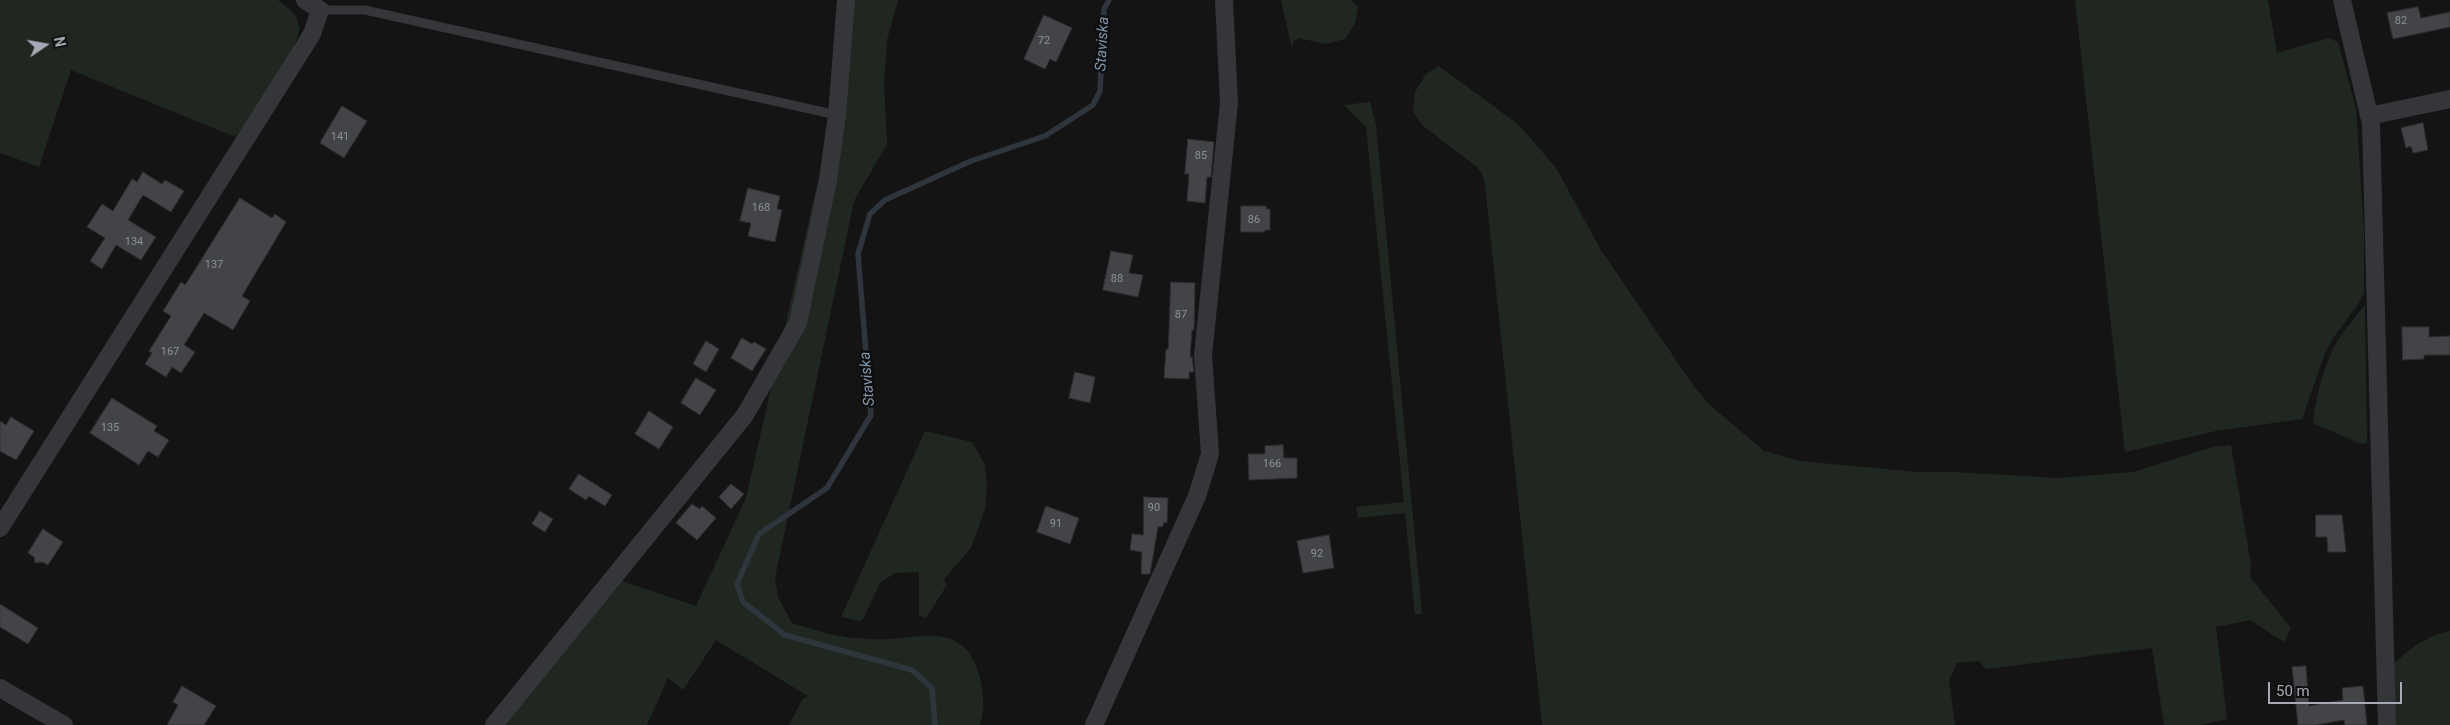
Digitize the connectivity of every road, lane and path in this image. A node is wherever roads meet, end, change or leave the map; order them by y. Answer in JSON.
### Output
{"nodes":[{"id":1,"x":305,"y":0,"type":"edge"},
{"id":2,"x":846,"y":0,"type":"edge"},
{"id":3,"x":1224,"y":0,"type":"edge"},
{"id":4,"x":2342,"y":0,"type":"edge"},
{"id":5,"x":320,"y":10,"type":"junction"},
{"id":6,"x":2450,"y":99,"type":"edge"},
{"id":7,"x":837,"y":115,"type":"junction"},
{"id":8,"x":2369,"y":116,"type":"junction"},
{"id":9,"x":0,"y":528,"type":"edge"},
{"id":10,"x":0,"y":688,"type":"edge"},
{"id":11,"x":52,"y":722,"type":"edge"},
{"id":12,"x":494,"y":725,"type":"edge"},
{"id":13,"x":1094,"y":725,"type":"edge"},
{"id":14,"x":2387,"y":725,"type":"edge"}],
"edges":[{"from":1,"to":5,"type":"street"},
{"from":2,"to":7,"type":"street"},
{"from":3,"to":13,"type":"street"},
{"from":4,"to":8,"type":"street"},
{"from":5,"to":7,"type":"lane"},
{"from":5,"to":9,"type":"street"},
{"from":6,"to":8,"type":"street"},
{"from":7,"to":12,"type":"street"},
{"from":8,"to":14,"type":"street"},
{"from":10,"to":11,"type":"street"}]}
